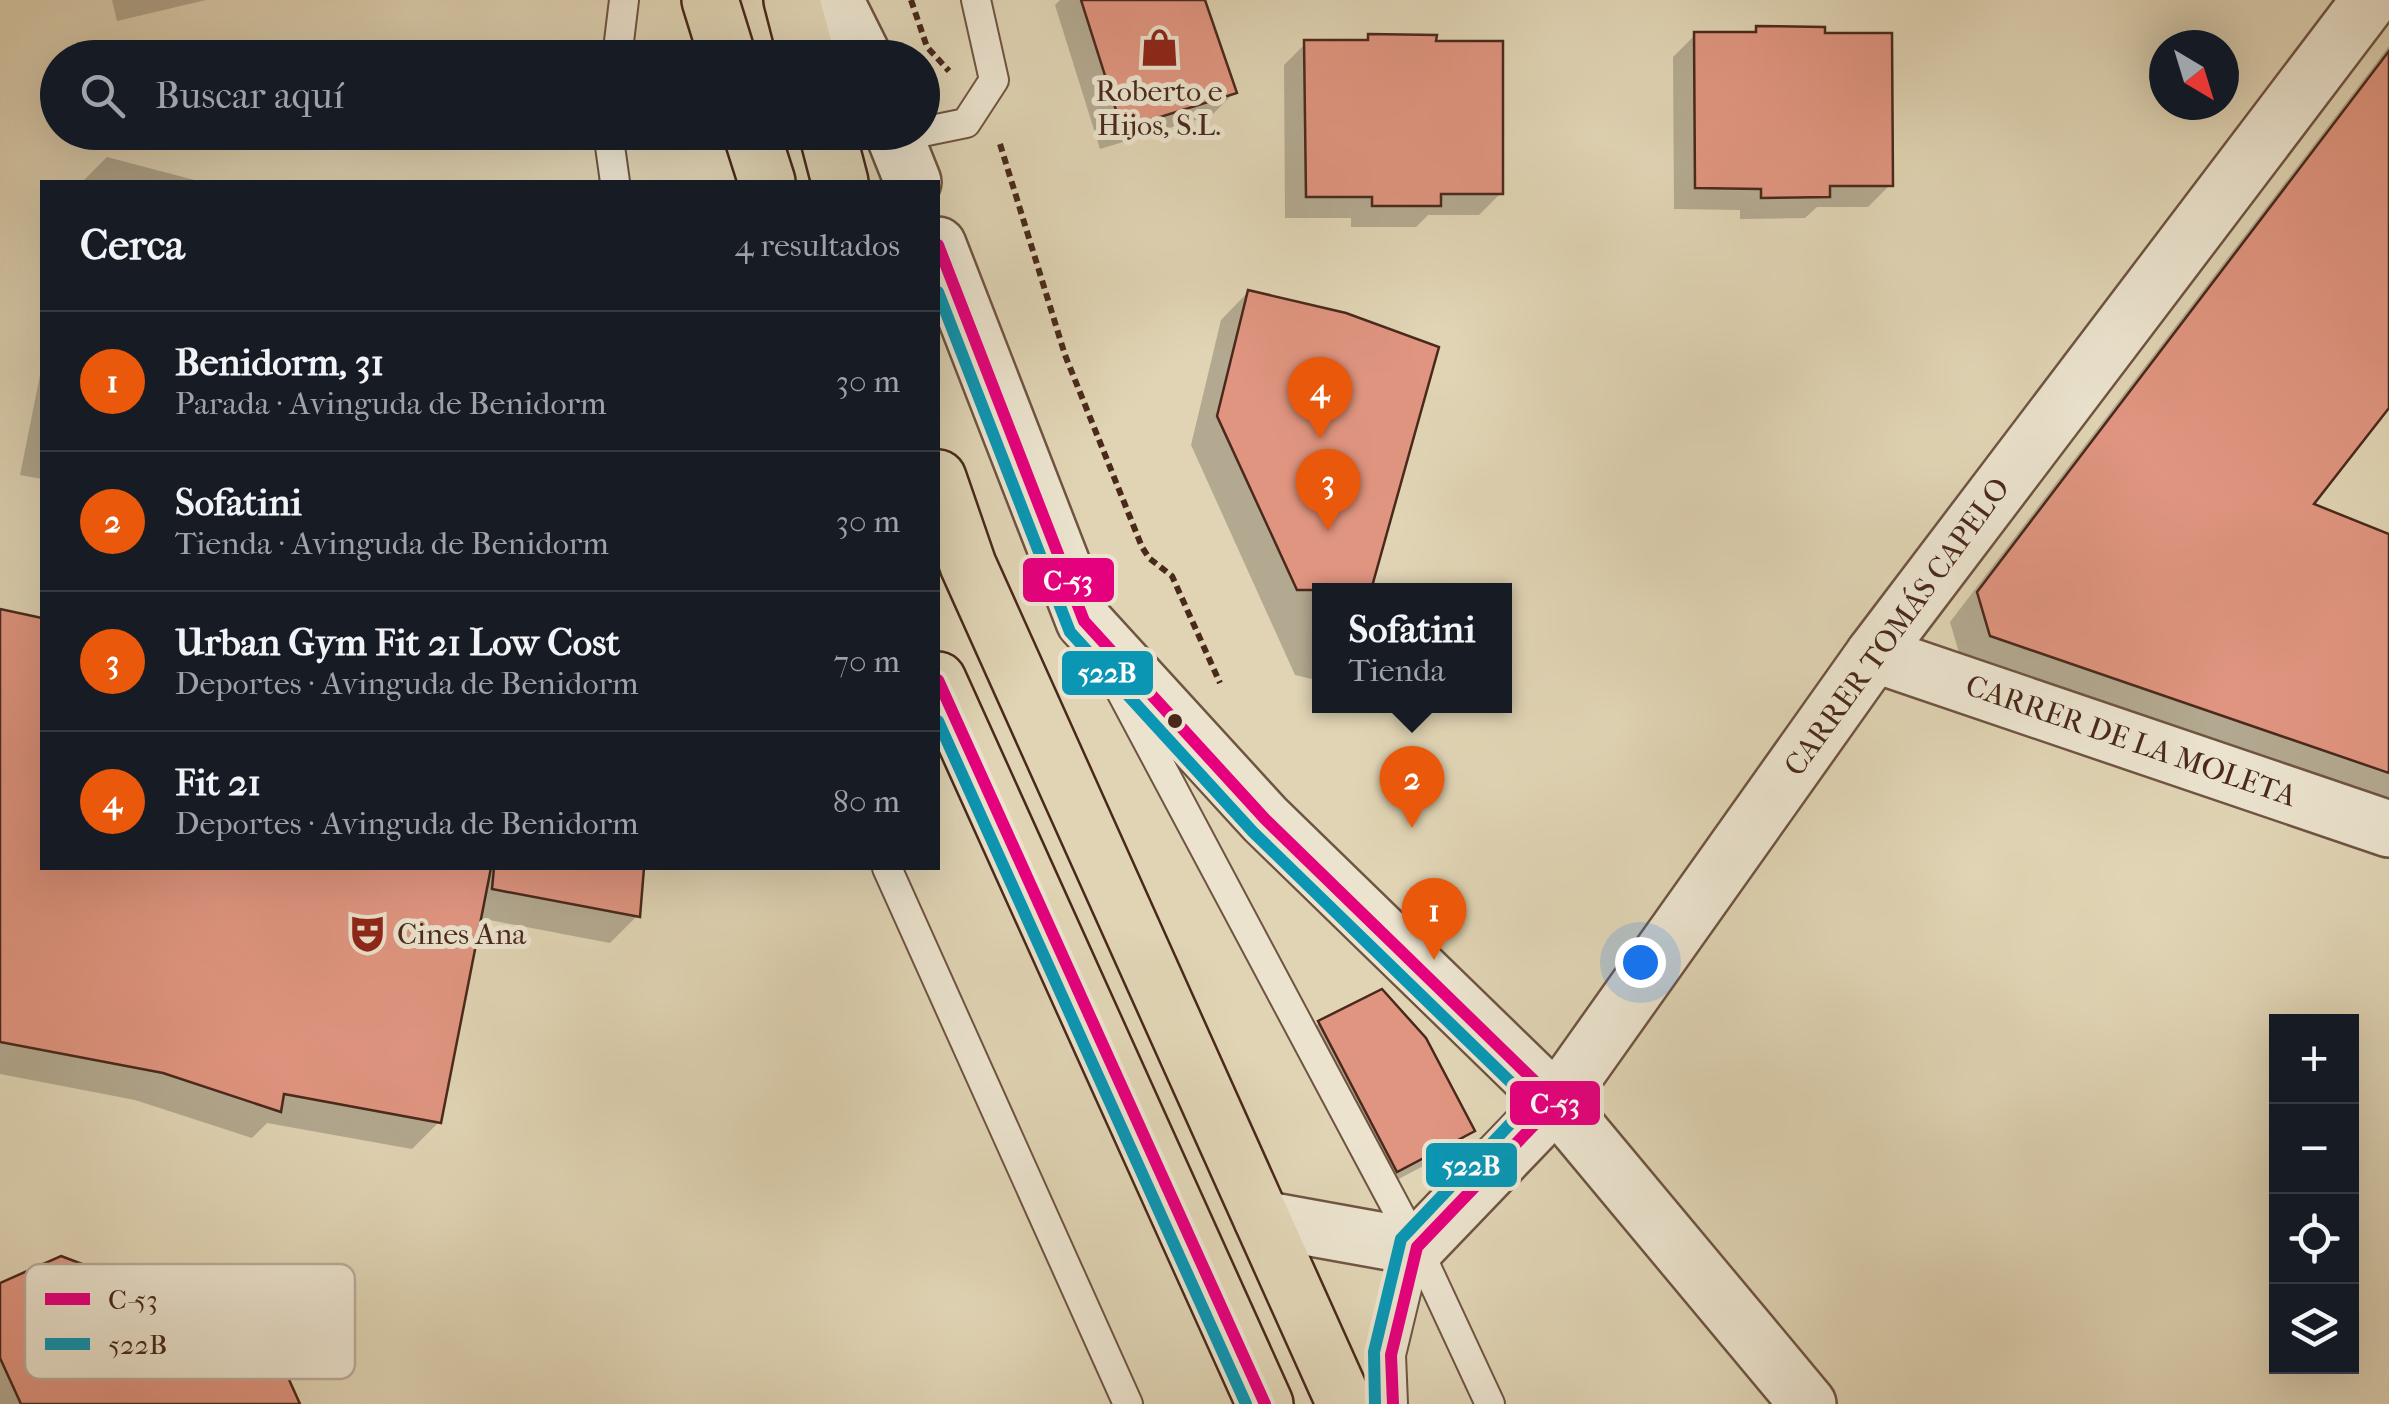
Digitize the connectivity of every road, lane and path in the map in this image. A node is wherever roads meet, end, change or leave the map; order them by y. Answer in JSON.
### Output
{"nodes":[{"id":1,"x":624,"y":0,"type":"edge"},
{"id":2,"x":710,"y":0,"type":"edge"},
{"id":3,"x":792,"y":0,"type":"edge"},
{"id":4,"x":835,"y":0,"type":"edge"},
{"id":5,"x":911,"y":0,"type":"edge"},
{"id":6,"x":976,"y":0,"type":"edge"},
{"id":7,"x":2370,"y":0,"type":"edge"},
{"id":8,"x":619,"y":40,"type":"edge"},
{"id":9,"x":722,"y":40,"type":"edge"},
{"id":10,"x":802,"y":40,"type":"edge"},
{"id":11,"x":855,"y":40,"type":"edge"},
{"id":12,"x":924,"y":40,"type":"edge"},
{"id":13,"x":940,"y":60,"type":"edge"},
{"id":14,"x":981,"y":100,"type":"junction"},
{"id":15,"x":940,"y":132,"type":"edge"},
{"id":16,"x":611,"y":150,"type":"edge"},
{"id":17,"x":757,"y":150,"type":"edge"},
{"id":18,"x":832,"y":150,"type":"edge"},
{"id":19,"x":615,"y":180,"type":"edge"},
{"id":20,"x":766,"y":180,"type":"edge"},
{"id":21,"x":839,"y":180,"type":"edge"},
{"id":22,"x":940,"y":249,"type":"edge"},
{"id":23,"x":940,"y":484,"type":"edge"},
{"id":24,"x":1084,"y":621,"type":"junction"},
{"id":25,"x":1874,"y":654,"type":"junction"},
{"id":26,"x":940,"y":684,"type":"edge"},
{"id":27,"x":1222,"y":689,"type":"dead end"},
{"id":28,"x":2389,"y":828,"type":"edge"},
{"id":29,"x":887,"y":870,"type":"edge"},
{"id":30,"x":1556,"y":1102,"type":"junction"},
{"id":31,"x":1262,"y":1219,"type":"junction"},
{"id":32,"x":1417,"y":1247,"type":"junction"},
{"id":33,"x":1128,"y":1404,"type":"edge"},
{"id":34,"x":1266,"y":1404,"type":"edge"},
{"id":35,"x":1345,"y":1404,"type":"edge"},
{"id":36,"x":1392,"y":1404,"type":"edge"},
{"id":37,"x":1490,"y":1404,"type":"edge"},
{"id":38,"x":1808,"y":1404,"type":"edge"}],
"edges":[{"from":1,"to":8,"type":"lane"},
{"from":2,"to":9,"type":"main road"},
{"from":3,"to":10,"type":"main road"},
{"from":4,"to":11,"type":"street"},
{"from":5,"to":12,"type":"path"},
{"from":6,"to":14,"type":"lane"},
{"from":7,"to":25,"type":"street","name":"CARRER TOMÁS CAPELO"},
{"from":13,"to":14,"type":"path"},
{"from":14,"to":15,"type":"lane"},
{"from":14,"to":27,"type":"path"},
{"from":16,"to":19,"type":"lane"},
{"from":17,"to":20,"type":"main road"},
{"from":18,"to":21,"type":"main road"},
{"from":22,"to":24,"type":"street"},
{"from":23,"to":31,"type":"main road"},
{"from":24,"to":30,"type":"street"},
{"from":24,"to":32,"type":"lane"},
{"from":25,"to":28,"type":"street","name":"CARRER DE LA MOLETA"},
{"from":25,"to":30,"type":"street","name":"CARRER TOMÁS CAPELO"},
{"from":26,"to":34,"type":"main road"},
{"from":29,"to":33,"type":"lane"},
{"from":30,"to":32,"type":"street","name":"CARRER TOMÁS CAPELO"},
{"from":30,"to":38,"type":"street"},
{"from":31,"to":32,"type":"street"},
{"from":31,"to":35,"type":"main road"},
{"from":32,"to":36,"type":"lane"},
{"from":32,"to":37,"type":"lane"}]}
